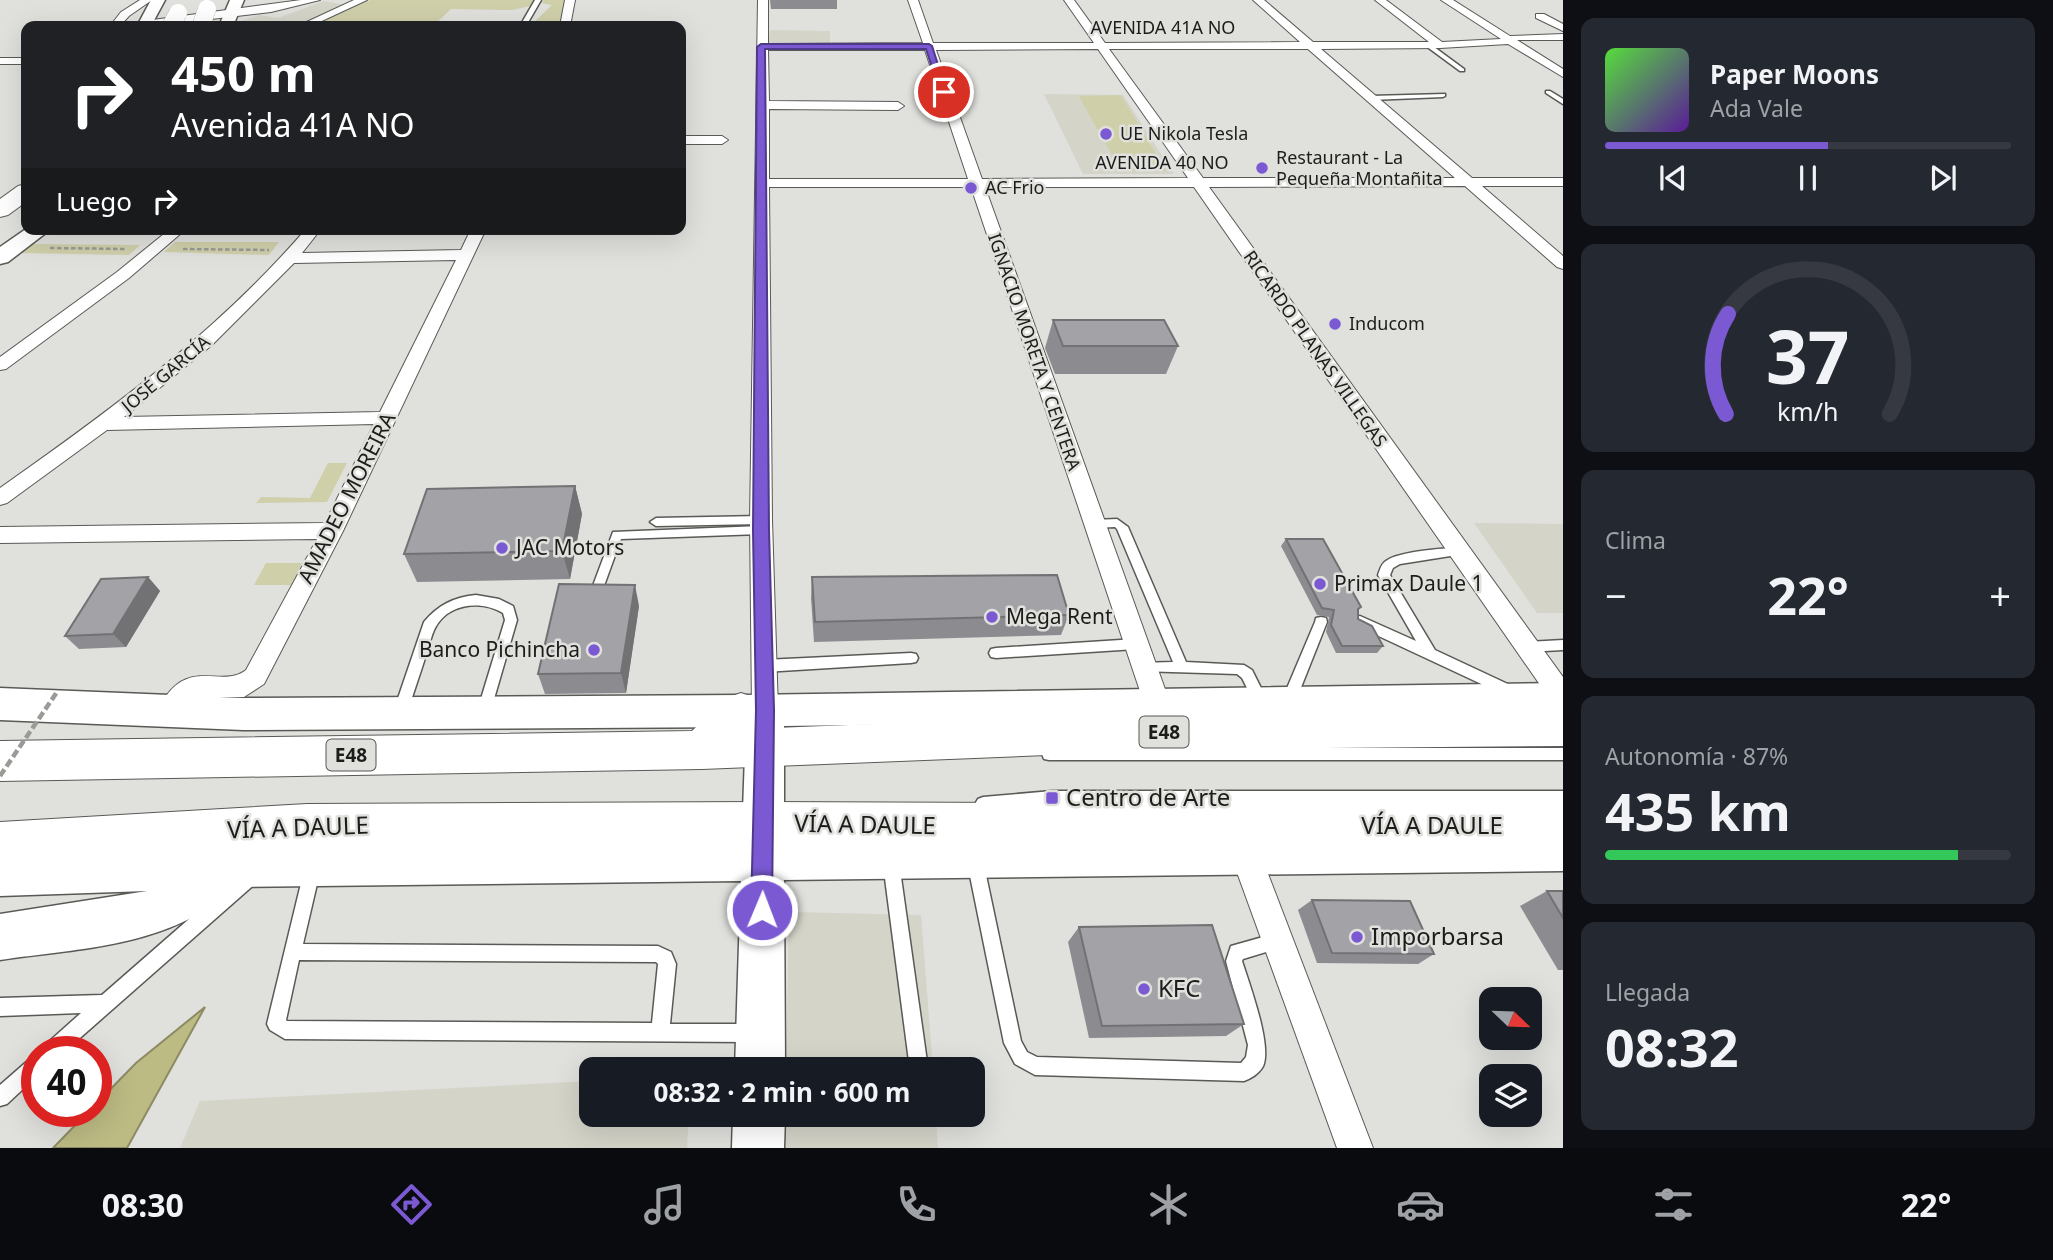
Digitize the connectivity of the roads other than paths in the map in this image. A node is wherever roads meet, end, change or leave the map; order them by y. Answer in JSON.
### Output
{"nodes":[{"id":1,"x":147,"y":0,"type":"edge"},
{"id":2,"x":158,"y":0,"type":"edge"},
{"id":3,"x":315,"y":0,"type":"edge"},
{"id":4,"x":362,"y":0,"type":"edge"},
{"id":5,"x":538,"y":0,"type":"edge"},
{"id":6,"x":570,"y":0,"type":"edge"},
{"id":7,"x":763,"y":0,"type":"edge"},
{"id":8,"x":913,"y":0,"type":"edge"},
{"id":9,"x":1069,"y":0,"type":"edge"},
{"id":10,"x":1258,"y":0,"type":"edge"},
{"id":11,"x":1380,"y":0,"type":"edge"},
{"id":12,"x":1446,"y":0,"type":"edge"},
{"id":13,"x":210,"y":4,"type":"edge"},
{"id":14,"x":231,"y":13,"type":"edge"},
{"id":15,"x":1540,"y":16,"type":"dead end"},
{"id":16,"x":119,"y":21,"type":"edge"},
{"id":17,"x":151,"y":21,"type":"edge"},
{"id":18,"x":181,"y":21,"type":"edge"},
{"id":19,"x":203,"y":21,"type":"edge"},
{"id":20,"x":314,"y":21,"type":"edge"},
{"id":21,"x":526,"y":21,"type":"edge"},
{"id":22,"x":566,"y":21,"type":"edge"},
{"id":23,"x":1563,"y":29,"type":"edge"},
{"id":24,"x":1563,"y":37,"type":"edge"},
{"id":25,"x":1509,"y":40,"type":"junction"},
{"id":26,"x":1434,"y":45,"type":"junction"},
{"id":27,"x":929,"y":46,"type":"junction"},
{"id":28,"x":1101,"y":46,"type":"junction"},
{"id":29,"x":1311,"y":46,"type":"junction"},
{"id":30,"x":761,"y":47,"type":"junction"},
{"id":31,"x":0,"y":53,"type":"edge"},
{"id":32,"x":21,"y":54,"type":"edge"},
{"id":33,"x":0,"y":61,"type":"edge"},
{"id":34,"x":21,"y":61,"type":"edge"},
{"id":35,"x":1462,"y":71,"type":"dead end"},
{"id":36,"x":1563,"y":74,"type":"edge"},
{"id":37,"x":1548,"y":92,"type":"dead end"},
{"id":38,"x":1443,"y":95,"type":"dead end"},
{"id":39,"x":1371,"y":98,"type":"junction"},
{"id":40,"x":1563,"y":102,"type":"edge"},
{"id":41,"x":762,"y":105,"type":"junction"},
{"id":42,"x":898,"y":106,"type":"dead end"},
{"id":43,"x":686,"y":140,"type":"edge"},
{"id":44,"x":722,"y":140,"type":"dead end"},
{"id":45,"x":1197,"y":182,"type":"junction"},
{"id":46,"x":1468,"y":182,"type":"junction"},
{"id":47,"x":1563,"y":182,"type":"edge"},
{"id":48,"x":761,"y":183,"type":"junction"},
{"id":49,"x":975,"y":183,"type":"junction"},
{"id":50,"x":13,"y":205,"type":"edge"},
{"id":51,"x":31,"y":235,"type":"edge"},
{"id":52,"x":172,"y":235,"type":"edge"},
{"id":53,"x":309,"y":235,"type":"edge"},
{"id":54,"x":476,"y":235,"type":"edge"},
{"id":55,"x":0,"y":239,"type":"edge"},
{"id":56,"x":467,"y":255,"type":"junction"},
{"id":57,"x":0,"y":257,"type":"edge"},
{"id":58,"x":290,"y":258,"type":"junction"},
{"id":59,"x":1560,"y":259,"type":"edge"},
{"id":60,"x":0,"y":365,"type":"edge"},
{"id":61,"x":387,"y":418,"type":"junction"},
{"id":62,"x":105,"y":424,"type":"junction"},
{"id":63,"x":0,"y":498,"type":"edge"},
{"id":64,"x":656,"y":522,"type":"dead end"},
{"id":65,"x":1094,"y":524,"type":"junction"},
{"id":66,"x":761,"y":525,"type":"junction"},
{"id":67,"x":332,"y":531,"type":"junction"},
{"id":68,"x":0,"y":535,"type":"edge"},
{"id":69,"x":1459,"y":551,"type":"junction"},
{"id":70,"x":597,"y":591,"type":"edge"},
{"id":71,"x":1360,"y":621,"type":"edge"},
{"id":72,"x":1321,"y":622,"type":"dead end"},
{"id":73,"x":1136,"y":644,"type":"junction"},
{"id":74,"x":1563,"y":645,"type":"edge"},
{"id":75,"x":1527,"y":647,"type":"junction"},
{"id":76,"x":996,"y":653,"type":"dead end"},
{"id":77,"x":1431,"y":654,"type":"junction"},
{"id":78,"x":911,"y":658,"type":"dead end"},
{"id":79,"x":764,"y":666,"type":"junction"},
{"id":80,"x":1144,"y":667,"type":"junction"},
{"id":81,"x":1182,"y":668,"type":"junction"},
{"id":82,"x":1563,"y":698,"type":"edge"},
{"id":83,"x":1526,"y":699,"type":"junction"},
{"id":84,"x":1274,"y":702,"type":"junction"},
{"id":85,"x":1157,"y":703,"type":"junction"},
{"id":86,"x":0,"y":704,"type":"edge"},
{"id":87,"x":170,"y":710,"type":"junction"},
{"id":88,"x":484,"y":712,"type":"junction"},
{"id":89,"x":400,"y":713,"type":"junction"},
{"id":90,"x":757,"y":723,"type":"junction"},
{"id":91,"x":1563,"y":728,"type":"edge"},
{"id":92,"x":910,"y":754,"type":"joint"},
{"id":93,"x":978,"y":754,"type":"dead end"},
{"id":94,"x":1032,"y":754,"type":"dead end"},
{"id":95,"x":1563,"y":754,"type":"edge"},
{"id":96,"x":0,"y":761,"type":"edge"},
{"id":97,"x":1563,"y":798,"type":"edge"},
{"id":98,"x":969,"y":805,"type":"dead end"},
{"id":99,"x":914,"y":810,"type":"dead end"},
{"id":100,"x":1563,"y":827,"type":"edge"},
{"id":101,"x":1460,"y":839,"type":"junction"},
{"id":102,"x":763,"y":842,"type":"junction"},
{"id":103,"x":0,"y":844,"type":"edge"},
{"id":104,"x":1563,"y":851,"type":"edge"},
{"id":105,"x":1245,"y":853,"type":"junction"},
{"id":106,"x":974,"y":858,"type":"junction"},
{"id":107,"x":891,"y":859,"type":"junction"},
{"id":108,"x":314,"y":864,"type":"junction"},
{"id":109,"x":245,"y":865,"type":"junction"},
{"id":110,"x":0,"y":875,"type":"edge"},
{"id":111,"x":0,"y":937,"type":"edge"},
{"id":112,"x":1278,"y":941,"type":"junction"},
{"id":113,"x":293,"y":952,"type":"junction"},
{"id":114,"x":103,"y":1004,"type":"junction"},
{"id":115,"x":0,"y":1007,"type":"edge"},
{"id":116,"x":660,"y":1032,"type":"junction"},
{"id":117,"x":68,"y":1036,"type":"edge"},
{"id":118,"x":760,"y":1051,"type":"edge"},
{"id":119,"x":917,"y":1057,"type":"edge"},
{"id":120,"x":21,"y":1078,"type":"edge"},
{"id":121,"x":0,"y":1097,"type":"edge"},
{"id":122,"x":759,"y":1127,"type":"edge"},
{"id":123,"x":758,"y":1148,"type":"edge"},
{"id":124,"x":1355,"y":1148,"type":"edge"}],
"edges":[{"from":1,"to":16,"type":"street"},
{"from":2,"to":17,"type":"main road"},
{"from":3,"to":14,"type":"street"},
{"from":4,"to":20,"type":"street"},
{"from":5,"to":21,"type":"lane"},
{"from":6,"to":22,"type":"street"},
{"from":7,"to":30,"type":"street"},
{"from":8,"to":27,"type":"street","name":"IGNACIO MORETA Y CENTERA"},
{"from":9,"to":28,"type":"street","name":"RICARDO PLANAS VILLEGAS"},
{"from":10,"to":29,"type":"street"},
{"from":11,"to":26,"type":"street"},
{"from":12,"to":25,"type":"street"},
{"from":13,"to":19,"type":"main road","bridge":true},
{"from":14,"to":18,"type":"street"},
{"from":15,"to":23,"type":"street"},
{"from":24,"to":25,"type":"street","name":"AVENIDA 41A NO"},
{"from":25,"to":26,"type":"street","name":"AVENIDA 41A NO"},
{"from":25,"to":36,"type":"street"},
{"from":26,"to":29,"type":"street","name":"AVENIDA 41A NO"},
{"from":26,"to":35,"type":"lane"},
{"from":27,"to":28,"type":"street","name":"AVENIDA 41A NO"},
{"from":27,"to":30,"type":"street","name":"AVENIDA 41A NO"},
{"from":27,"to":49,"type":"street","name":"IGNACIO MORETA Y CENTERA"},
{"from":28,"to":29,"type":"street","name":"AVENIDA 41A NO"},
{"from":28,"to":45,"type":"street","name":"RICARDO PLANAS VILLEGAS"},
{"from":29,"to":39,"type":"street"},
{"from":30,"to":41,"type":"street"},
{"from":31,"to":32,"type":"street"},
{"from":33,"to":34,"type":"street"},
{"from":37,"to":40,"type":"lane"},
{"from":38,"to":39,"type":"lane"},
{"from":39,"to":46,"type":"street"},
{"from":41,"to":42,"type":"street"},
{"from":41,"to":48,"type":"street"},
{"from":43,"to":44,"type":"street"},
{"from":45,"to":46,"type":"street","name":"AVENIDA 40 NO"},
{"from":45,"to":49,"type":"street","name":"AVENIDA 40 NO"},
{"from":45,"to":69,"type":"street","name":"RICARDO PLANAS VILLEGAS"},
{"from":46,"to":47,"type":"street","name":"AVENIDA 40 NO"},
{"from":46,"to":59,"type":"street"},
{"from":48,"to":49,"type":"street","name":"AVENIDA 40 NO"},
{"from":48,"to":66,"type":"street"},
{"from":49,"to":65,"type":"street","name":"IGNACIO MORETA Y CENTERA"},
{"from":50,"to":55,"type":"main road"},
{"from":51,"to":57,"type":"main road"},
{"from":52,"to":60,"type":"street"},
{"from":53,"to":58,"type":"street","name":"JOSÉ GARCÍA"},
{"from":54,"to":56,"type":"street","name":"AMADEO MOREIRA"},
{"from":56,"to":58,"type":"street"},
{"from":56,"to":61,"type":"street","name":"AMADEO MOREIRA"},
{"from":58,"to":62,"type":"street","name":"JOSÉ GARCÍA"},
{"from":61,"to":62,"type":"street"},
{"from":61,"to":67,"type":"street","name":"AMADEO MOREIRA"},
{"from":62,"to":63,"type":"street","name":"JOSÉ GARCÍA"},
{"from":64,"to":66,"type":"lane"},
{"from":65,"to":73,"type":"street","name":"IGNACIO MORETA Y CENTERA"},
{"from":65,"to":81,"type":"lane"},
{"from":66,"to":70,"type":"lane"},
{"from":66,"to":79,"type":"street"},
{"from":67,"to":68,"type":"street"},
{"from":67,"to":87,"type":"street","name":"AMADEO MOREIRA"},
{"from":69,"to":75,"type":"street","name":"RICARDO PLANAS VILLEGAS"},
{"from":69,"to":77,"type":"lane"},
{"from":71,"to":77,"type":"lane"},
{"from":72,"to":84,"type":"lane"},
{"from":73,"to":76,"type":"lane"},
{"from":73,"to":80,"type":"street","name":"IGNACIO MORETA Y CENTERA"},
{"from":74,"to":75,"type":"lane"},
{"from":75,"to":82,"type":"street","name":"RICARDO PLANAS VILLEGAS"},
{"from":77,"to":83,"type":"lane"},
{"from":78,"to":79,"type":"lane"},
{"from":79,"to":90,"type":"street"},
{"from":80,"to":81,"type":"lane"},
{"from":80,"to":85,"type":"street","name":"IGNACIO MORETA Y CENTERA"},
{"from":81,"to":84,"type":"lane"},
{"from":82,"to":83,"type":"main road","number":"E48"},
{"from":83,"to":84,"type":"main road","number":"E48"},
{"from":84,"to":85,"type":"main road","number":"E48"},
{"from":85,"to":90,"type":"main road","number":"E48"},
{"from":86,"to":87,"type":"main road"},
{"from":87,"to":89,"type":"main road"},
{"from":88,"to":89,"type":"main road"},
{"from":88,"to":89,"type":"lane"},
{"from":88,"to":90,"type":"main road"},
{"from":90,"to":91,"type":"main road","number":"E48"},
{"from":90,"to":92,"type":"lane"},
{"from":90,"to":96,"type":"main road","number":"E48"},
{"from":90,"to":102,"type":"main road"},
{"from":92,"to":93,"type":"lane"},
{"from":94,"to":95,"type":"lane"},
{"from":97,"to":98,"type":"lane"},
{"from":99,"to":102,"type":"lane"},
{"from":100,"to":101,"type":"main road","name":"VÍA A DAULE"},
{"from":101,"to":102,"type":"main road","name":"VÍA A DAULE"},
{"from":101,"to":104,"type":"main road","name":"VÍA A DAULE"},
{"from":101,"to":105,"type":"main road","name":"VÍA A DAULE"},
{"from":102,"to":103,"type":"main road","name":"VÍA A DAULE"},
{"from":102,"to":107,"type":"main road","name":"VÍA A DAULE"},
{"from":102,"to":108,"type":"main road","name":"VÍA A DAULE"},
{"from":102,"to":118,"type":"main road"},
{"from":105,"to":106,"type":"main road","name":"VÍA A DAULE"},
{"from":105,"to":112,"type":"street"},
{"from":106,"to":107,"type":"main road","name":"VÍA A DAULE"},
{"from":106,"to":112,"type":"lane"},
{"from":107,"to":119,"type":"lane"},
{"from":108,"to":109,"type":"main road","name":"VÍA A DAULE"},
{"from":108,"to":113,"type":"lane"},
{"from":109,"to":110,"type":"main road","name":"VÍA A DAULE"},
{"from":109,"to":111,"type":"main road"},
{"from":109,"to":114,"type":"lane"},
{"from":112,"to":124,"type":"street"},
{"from":113,"to":116,"type":"lane"},
{"from":113,"to":116,"type":"lane"},
{"from":114,"to":115,"type":"lane"},
{"from":114,"to":117,"type":"lane"},
{"from":116,"to":118,"type":"lane"},
{"from":120,"to":121,"type":"lane"},
{"from":122,"to":123,"type":"main road"}]}
